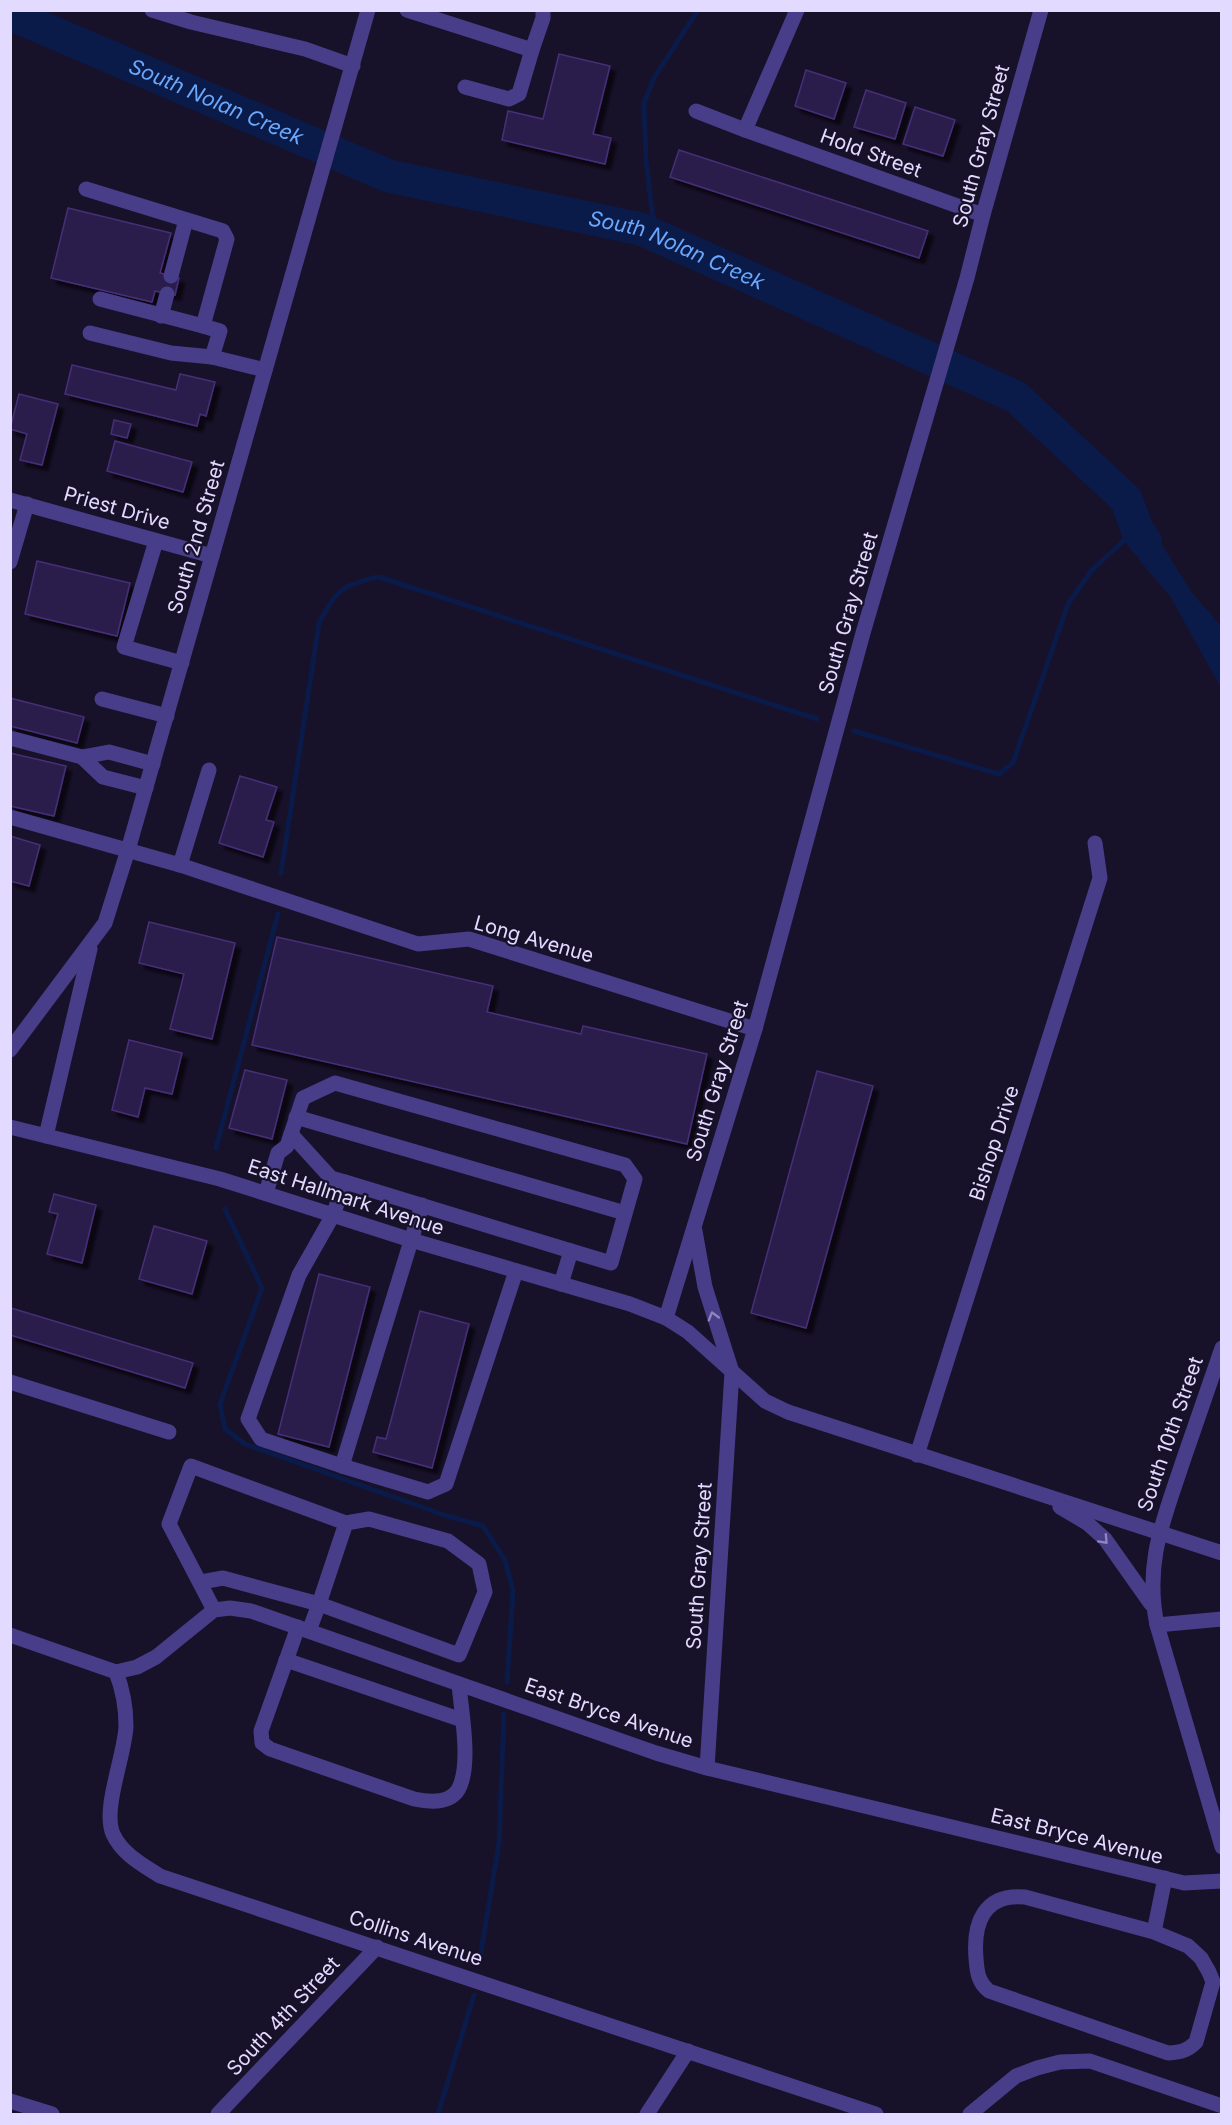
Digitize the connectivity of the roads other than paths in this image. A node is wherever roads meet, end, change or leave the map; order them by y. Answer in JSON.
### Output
{"nodes":[{"id":1,"x":152,"y":10,"type":"edge"},
{"id":2,"x":368,"y":10,"type":"edge"},
{"id":3,"x":407,"y":10,"type":"edge"},
{"id":4,"x":543,"y":10,"type":"edge"},
{"id":5,"x":796,"y":10,"type":"edge"},
{"id":6,"x":1041,"y":10,"type":"edge"},
{"id":7,"x":532,"y":50,"type":"junction"},
{"id":8,"x":353,"y":66,"type":"junction"},
{"id":9,"x":465,"y":87,"type":"dead end"},
{"id":10,"x":696,"y":111,"type":"dead end"},
{"id":11,"x":745,"y":130,"type":"junction"},
{"id":12,"x":86,"y":189,"type":"dead end"},
{"id":13,"x":983,"y":215,"type":"junction"},
{"id":14,"x":186,"y":220,"type":"junction"},
{"id":15,"x":171,"y":276,"type":"dead end"},
{"id":16,"x":167,"y":294,"type":"dead end"},
{"id":17,"x":100,"y":299,"type":"dead end"},
{"id":18,"x":161,"y":316,"type":"junction"},
{"id":19,"x":203,"y":326,"type":"junction"},
{"id":20,"x":90,"y":333,"type":"dead end"},
{"id":21,"x":212,"y":357,"type":"junction"},
{"id":22,"x":265,"y":370,"type":"junction"},
{"id":23,"x":10,"y":500,"type":"edge"},
{"id":24,"x":27,"y":504,"type":"junction"},
{"id":25,"x":156,"y":541,"type":"junction"},
{"id":26,"x":212,"y":556,"type":"junction"},
{"id":27,"x":10,"y":562,"type":"edge"},
{"id":28,"x":182,"y":663,"type":"junction"},
{"id":29,"x":102,"y":699,"type":"dead end"},
{"id":30,"x":167,"y":716,"type":"junction"},
{"id":31,"x":10,"y":738,"type":"edge"},
{"id":32,"x":82,"y":757,"type":"junction"},
{"id":33,"x":153,"y":764,"type":"junction"},
{"id":34,"x":209,"y":770,"type":"dead end"},
{"id":35,"x":146,"y":788,"type":"junction"},
{"id":36,"x":10,"y":817,"type":"edge"},
{"id":37,"x":1095,"y":843,"type":"dead end"},
{"id":38,"x":128,"y":850,"type":"junction"},
{"id":39,"x":180,"y":865,"type":"junction"},
{"id":40,"x":91,"y":941,"type":"junction"},
{"id":41,"x":755,"y":1029,"type":"junction"},
{"id":42,"x":10,"y":1050,"type":"edge"},
{"id":43,"x":296,"y":1117,"type":"junction"},
{"id":44,"x":10,"y":1127,"type":"edge"},
{"id":45,"x":291,"y":1134,"type":"junction"},
{"id":46,"x":46,"y":1136,"type":"junction"},
{"id":47,"x":345,"y":1182,"type":"junction"},
{"id":48,"x":266,"y":1193,"type":"junction"},
{"id":49,"x":422,"y":1205,"type":"junction"},
{"id":50,"x":625,"y":1213,"type":"junction"},
{"id":51,"x":333,"y":1215,"type":"junction"},
{"id":52,"x":694,"y":1227,"type":"junction"},
{"id":53,"x":411,"y":1240,"type":"junction"},
{"id":54,"x":571,"y":1251,"type":"junction"},
{"id":55,"x":516,"y":1271,"type":"junction"},
{"id":56,"x":561,"y":1284,"type":"junction"},
{"id":57,"x":666,"y":1318,"type":"junction"},
{"id":58,"x":1221,"y":1348,"type":"edge"},
{"id":59,"x":732,"y":1372,"type":"junction"},
{"id":60,"x":10,"y":1382,"type":"edge"},
{"id":61,"x":170,"y":1432,"type":"dead end"},
{"id":62,"x":917,"y":1455,"type":"junction"},
{"id":63,"x":342,"y":1466,"type":"junction"},
{"id":64,"x":1040,"y":1495,"type":"junction"},
{"id":65,"x":346,"y":1523,"type":"junction"},
{"id":66,"x":1159,"y":1533,"type":"junction"},
{"id":67,"x":1221,"y":1553,"type":"edge"},
{"id":68,"x":201,"y":1582,"type":"junction"},
{"id":69,"x":319,"y":1604,"type":"junction"},
{"id":70,"x":1154,"y":1607,"type":"junction"},
{"id":71,"x":214,"y":1610,"type":"junction"},
{"id":72,"x":1221,"y":1619,"type":"edge"},
{"id":73,"x":1157,"y":1625,"type":"junction"},
{"id":74,"x":303,"y":1629,"type":"junction"},
{"id":75,"x":10,"y":1635,"type":"edge"},
{"id":76,"x":459,"y":1655,"type":"junction"},
{"id":77,"x":286,"y":1660,"type":"junction"},
{"id":78,"x":116,"y":1672,"type":"junction"},
{"id":79,"x":454,"y":1682,"type":"junction"},
{"id":80,"x":462,"y":1720,"type":"junction"},
{"id":81,"x":706,"y":1768,"type":"junction"},
{"id":82,"x":1221,"y":1847,"type":"edge"},
{"id":83,"x":1165,"y":1878,"type":"junction"},
{"id":84,"x":1221,"y":1881,"type":"edge"},
{"id":85,"x":1154,"y":1932,"type":"junction"},
{"id":86,"x":377,"y":1947,"type":"junction"},
{"id":87,"x":688,"y":2050,"type":"junction"},
{"id":88,"x":10,"y":2101,"type":"edge"},
{"id":89,"x":1221,"y":2106,"type":"edge"},
{"id":90,"x":52,"y":2115,"type":"edge"},
{"id":91,"x":218,"y":2115,"type":"edge"},
{"id":92,"x":647,"y":2115,"type":"edge"},
{"id":93,"x":876,"y":2115,"type":"edge"},
{"id":94,"x":970,"y":2115,"type":"edge"}],
"edges":[{"from":1,"to":8,"type":"street"},
{"from":2,"to":8,"type":"street","name":"South 2nd Street"},
{"from":3,"to":7,"type":"street"},
{"from":4,"to":7,"type":"street"},
{"from":5,"to":11,"type":"street"},
{"from":6,"to":13,"type":"street","name":"South Gray Street"},
{"from":7,"to":9,"type":"street"},
{"from":8,"to":22,"type":"street","name":"South 2nd Street"},
{"from":10,"to":11,"type":"street","name":"Hold Street"},
{"from":11,"to":13,"type":"street","name":"Hold Street"},
{"from":12,"to":14,"type":"street"},
{"from":13,"to":41,"type":"street","name":"South Gray Street"},
{"from":14,"to":15,"type":"street"},
{"from":14,"to":19,"type":"street"},
{"from":16,"to":18,"type":"street"},
{"from":17,"to":18,"type":"street"},
{"from":18,"to":19,"type":"street"},
{"from":19,"to":21,"type":"street"},
{"from":20,"to":21,"type":"street"},
{"from":21,"to":22,"type":"street"},
{"from":22,"to":26,"type":"street","name":"South 2nd Street"},
{"from":23,"to":24,"type":"street","name":"Priest Drive"},
{"from":24,"to":25,"type":"street","name":"Priest Drive"},
{"from":24,"to":27,"type":"street"},
{"from":25,"to":26,"type":"street","name":"Priest Drive"},
{"from":25,"to":28,"type":"street"},
{"from":26,"to":28,"type":"street","name":"South 2nd Street"},
{"from":28,"to":30,"type":"street","name":"South 2nd Street"},
{"from":29,"to":30,"type":"street"},
{"from":30,"to":33,"type":"street","name":"South 2nd Street"},
{"from":31,"to":32,"type":"street"},
{"from":32,"to":33,"type":"street"},
{"from":32,"to":35,"type":"street"},
{"from":33,"to":35,"type":"street","name":"South 2nd Street"},
{"from":34,"to":39,"type":"street"},
{"from":35,"to":38,"type":"street","name":"South 2nd Street"},
{"from":36,"to":38,"type":"street","name":"Long Avenue"},
{"from":37,"to":62,"type":"street","name":"Bishop Drive"},
{"from":38,"to":39,"type":"street","name":"Long Avenue"},
{"from":38,"to":40,"type":"street","name":"South 2nd Street"},
{"from":39,"to":41,"type":"street","name":"Long Avenue"},
{"from":40,"to":42,"type":"street","name":"South 2nd Street"},
{"from":40,"to":46,"type":"street"},
{"from":41,"to":52,"type":"street","name":"South Gray Street"},
{"from":43,"to":45,"type":"street"},
{"from":43,"to":50,"type":"street"},
{"from":43,"to":50,"type":"street"},
{"from":44,"to":46,"type":"street","name":"East Hallmark Avenue"},
{"from":45,"to":47,"type":"street"},
{"from":45,"to":48,"type":"street"},
{"from":46,"to":48,"type":"street","name":"East Hallmark Avenue"},
{"from":47,"to":49,"type":"street"},
{"from":47,"to":51,"type":"street"},
{"from":48,"to":51,"type":"street","name":"East Hallmark Avenue"},
{"from":49,"to":53,"type":"street"},
{"from":49,"to":54,"type":"street"},
{"from":50,"to":54,"type":"street"},
{"from":51,"to":53,"type":"street","name":"East Hallmark Avenue"},
{"from":51,"to":63,"type":"street"},
{"from":52,"to":57,"type":"street","name":"South Gray Street"},
{"from":59,"to":52,"type":"street","name":"South Gray Street","one_way":true},
{"from":53,"to":55,"type":"street","name":"East Hallmark Avenue"},
{"from":53,"to":63,"type":"street"},
{"from":54,"to":56,"type":"street"},
{"from":55,"to":56,"type":"street","name":"East Hallmark Avenue"},
{"from":55,"to":63,"type":"street"},
{"from":56,"to":57,"type":"street","name":"East Hallmark Avenue"},
{"from":57,"to":59,"type":"street","name":"East Hallmark Avenue"},
{"from":58,"to":66,"type":"street","name":"South 10th Street"},
{"from":59,"to":62,"type":"street","name":"East Hallmark Avenue"},
{"from":59,"to":81,"type":"street","name":"South Gray Street"},
{"from":60,"to":61,"type":"street"},
{"from":62,"to":64,"type":"street","name":"East Hallmark Avenue"},
{"from":64,"to":66,"type":"street"},
{"from":64,"to":70,"type":"street","one_way":true},
{"from":65,"to":68,"type":"street"},
{"from":65,"to":69,"type":"street"},
{"from":65,"to":76,"type":"street"},
{"from":66,"to":67,"type":"street"},
{"from":66,"to":70,"type":"street","name":"South 10th Street"},
{"from":68,"to":69,"type":"street"},
{"from":68,"to":71,"type":"street"},
{"from":69,"to":74,"type":"street"},
{"from":69,"to":76,"type":"street"},
{"from":70,"to":73,"type":"street","name":"South 10th Street"},
{"from":71,"to":74,"type":"street","name":"East Bryce Avenue"},
{"from":71,"to":78,"type":"street"},
{"from":72,"to":73,"type":"street"},
{"from":73,"to":82,"type":"street","name":"South 10th Street"},
{"from":74,"to":77,"type":"street"},
{"from":74,"to":79,"type":"street","name":"East Bryce Avenue"},
{"from":75,"to":78,"type":"street"},
{"from":76,"to":79,"type":"street"},
{"from":77,"to":80,"type":"street"},
{"from":77,"to":80,"type":"street"},
{"from":78,"to":86,"type":"street","name":"Collins Avenue"},
{"from":79,"to":80,"type":"street"},
{"from":79,"to":81,"type":"street","name":"East Bryce Avenue"},
{"from":81,"to":83,"type":"street","name":"East Bryce Avenue"},
{"from":83,"to":84,"type":"street","name":"East Bryce Avenue"},
{"from":83,"to":85,"type":"street"},
{"from":85,"to":85,"type":"street"},
{"from":86,"to":87,"type":"street","name":"Collins Avenue"},
{"from":86,"to":91,"type":"street","name":"South 4th Street"},
{"from":87,"to":92,"type":"street"},
{"from":87,"to":93,"type":"street","name":"Collins Avenue"},
{"from":88,"to":90,"type":"street"},
{"from":89,"to":94,"type":"street"}]}
